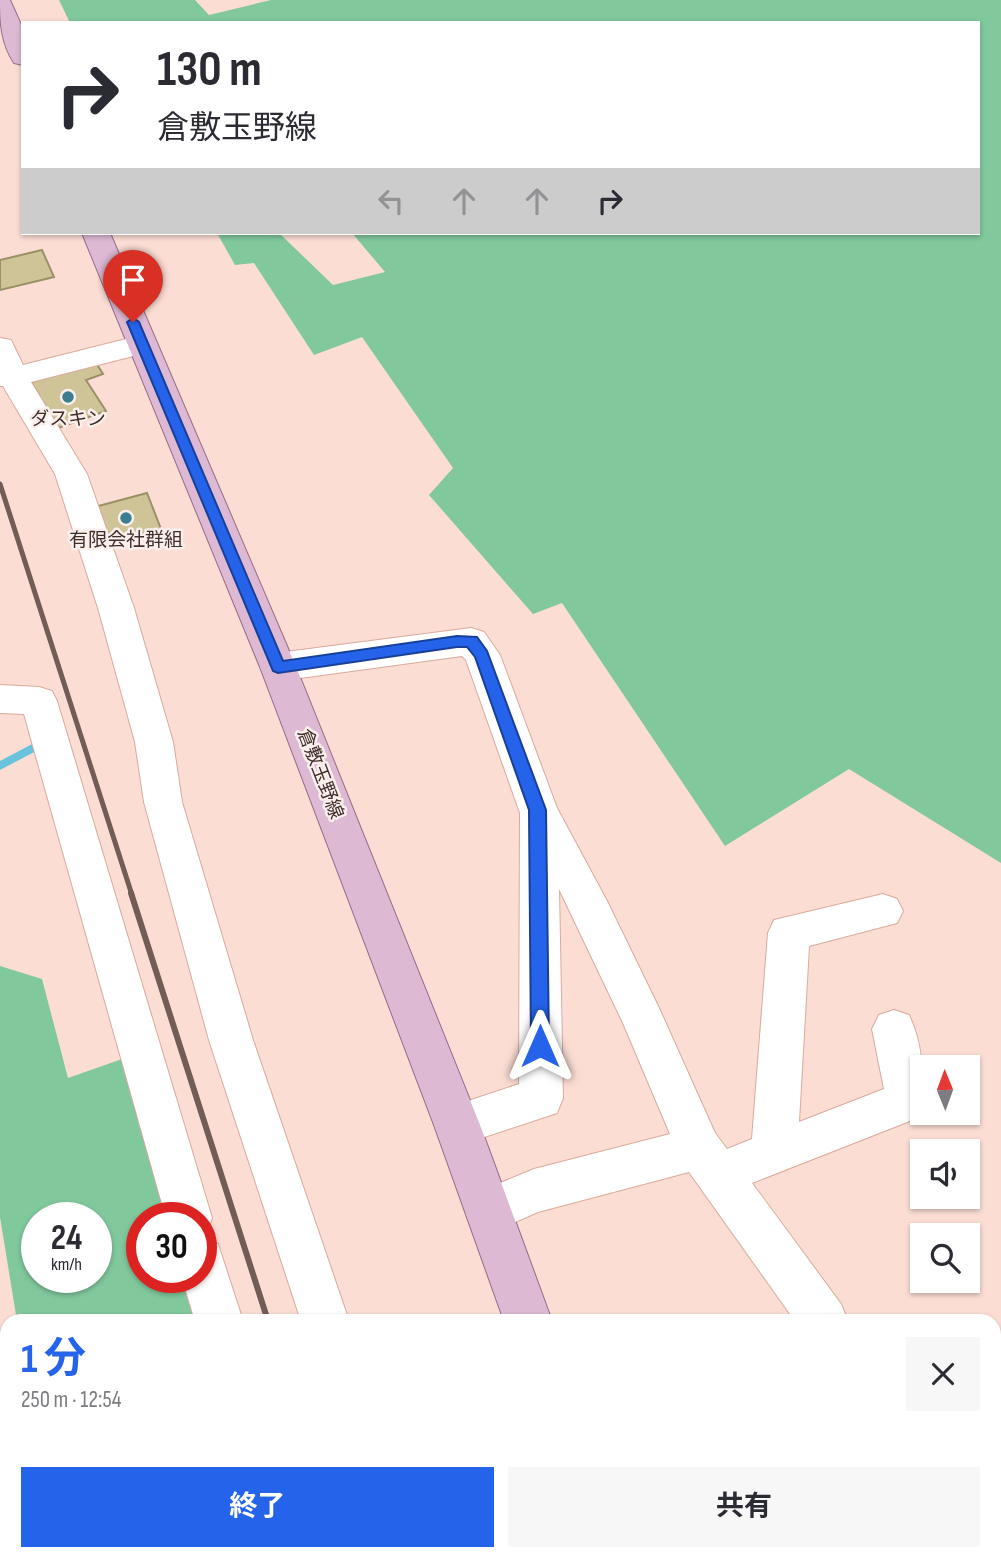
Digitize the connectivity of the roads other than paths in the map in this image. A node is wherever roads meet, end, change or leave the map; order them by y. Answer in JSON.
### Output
{"nodes":[{"id":1,"x":0,"y":3,"type":"edge"},
{"id":2,"x":21,"y":53,"type":"edge"},
{"id":3,"x":97,"y":235,"type":"edge"},
{"id":4,"x":142,"y":344,"type":"junction"},
{"id":5,"x":4,"y":367,"type":"edge"},
{"id":6,"x":278,"y":667,"type":"junction"},
{"id":7,"x":0,"y":699,"type":"edge"},
{"id":8,"x":537,"y":810,"type":"junction"},
{"id":9,"x":883,"y":911,"type":"dead end"},
{"id":10,"x":894,"y":1029,"type":"dead end"},
{"id":11,"x":457,"y":1125,"type":"junction"},
{"id":12,"x":774,"y":1151,"type":"junction"},
{"id":13,"x":708,"y":1161,"type":"junction"},
{"id":14,"x":184,"y":1202,"type":"edge"},
{"id":15,"x":488,"y":1210,"type":"junction"},
{"id":16,"x":211,"y":1293,"type":"edge"},
{"id":17,"x":217,"y":1314,"type":"edge"},
{"id":18,"x":323,"y":1314,"type":"edge"},
{"id":19,"x":525,"y":1314,"type":"edge"},
{"id":20,"x":819,"y":1314,"type":"edge"}],
"edges":[{"from":1,"to":2,"type":"main road"},
{"from":3,"to":4,"type":"main road","name":"倉敷玉野線"},
{"from":4,"to":5,"type":"street"},
{"from":4,"to":6,"type":"main road","name":"倉敷玉野線"},
{"from":5,"to":18,"type":"street"},
{"from":6,"to":8,"type":"street"},
{"from":6,"to":11,"type":"main road","name":"倉敷玉野線"},
{"from":7,"to":14,"type":"street"},
{"from":8,"to":11,"type":"street"},
{"from":8,"to":13,"type":"street"},
{"from":9,"to":12,"type":"street"},
{"from":10,"to":12,"type":"street"},
{"from":11,"to":15,"type":"main road","name":"倉敷玉野線"},
{"from":12,"to":13,"type":"street"},
{"from":13,"to":15,"type":"street"},
{"from":13,"to":20,"type":"street"},
{"from":15,"to":19,"type":"main road","name":"倉敷玉野線"},
{"from":16,"to":17,"type":"street"}]}
